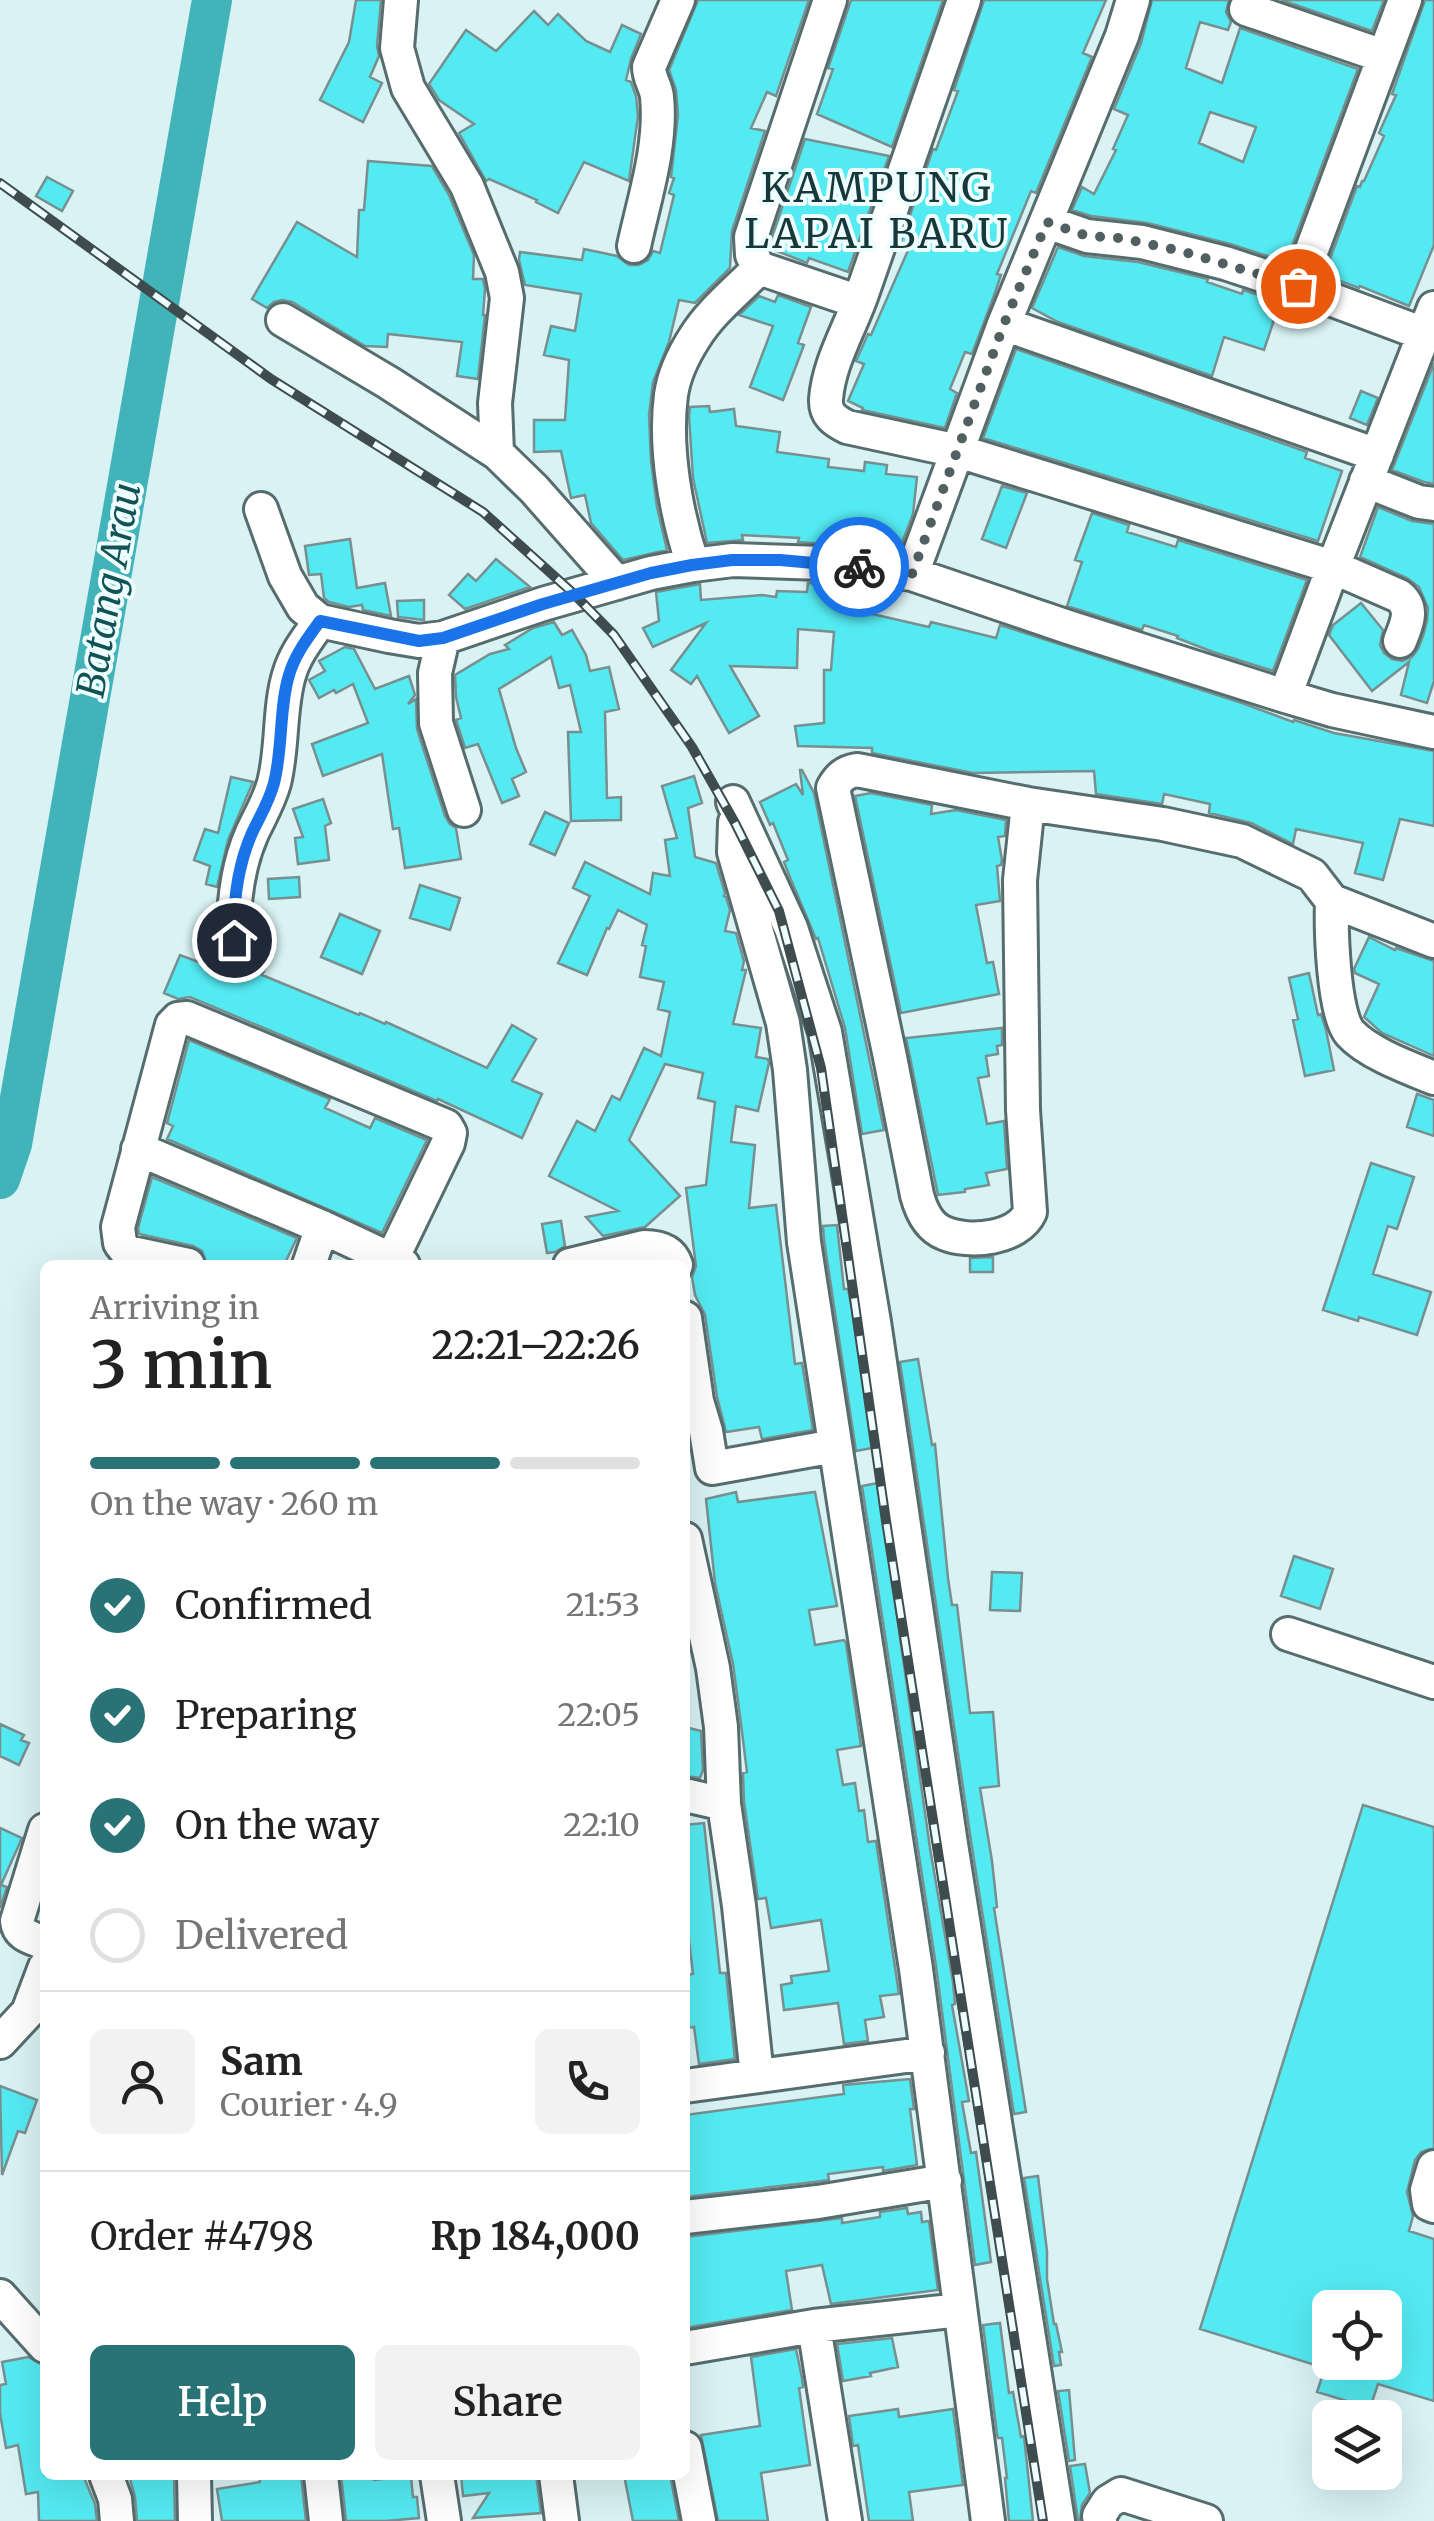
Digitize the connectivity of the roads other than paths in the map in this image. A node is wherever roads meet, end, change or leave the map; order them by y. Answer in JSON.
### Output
{"nodes":[{"id":1,"x":402,"y":0,"type":"edge"},
{"id":2,"x":678,"y":0,"type":"edge"},
{"id":3,"x":830,"y":0,"type":"edge"},
{"id":4,"x":964,"y":0,"type":"edge"},
{"id":5,"x":1133,"y":0,"type":"edge"},
{"id":6,"x":1405,"y":0,"type":"edge"},
{"id":7,"x":1246,"y":9,"type":"dead end"},
{"id":8,"x":1383,"y":56,"type":"junction"},
{"id":9,"x":1047,"y":222,"type":"junction"},
{"id":10,"x":634,"y":246,"type":"dead end"},
{"id":11,"x":758,"y":268,"type":"junction"},
{"id":12,"x":1298,"y":286,"type":"junction"},
{"id":13,"x":859,"y":302,"type":"junction"},
{"id":14,"x":283,"y":320,"type":"dead end"},
{"id":15,"x":1429,"y":321,"type":"edge"},
{"id":16,"x":1004,"y":324,"type":"junction"},
{"id":17,"x":958,"y":451,"type":"junction"},
{"id":18,"x":497,"y":453,"type":"junction"},
{"id":19,"x":1372,"y":468,"type":"junction"},
{"id":20,"x":1434,"y":504,"type":"edge"},
{"id":21,"x":261,"y":509,"type":"dead end"},
{"id":22,"x":692,"y":565,"type":"junction"},
{"id":23,"x":1332,"y":567,"type":"junction"},
{"id":24,"x":912,"y":574,"type":"junction"},
{"id":25,"x":617,"y":584,"type":"junction"},
{"id":26,"x":320,"y":621,"type":"junction"},
{"id":27,"x":443,"y":638,"type":"junction"},
{"id":28,"x":1400,"y":641,"type":"dead end"},
{"id":29,"x":1285,"y":696,"type":"junction"},
{"id":30,"x":1434,"y":732,"type":"edge"},
{"id":31,"x":1028,"y":804,"type":"junction"},
{"id":32,"x":464,"y":810,"type":"dead end"},
{"id":33,"x":1332,"y":901,"type":"junction"},
{"id":34,"x":234,"y":940,"type":"dead end"},
{"id":35,"x":1434,"y":941,"type":"edge"},
{"id":36,"x":1434,"y":1078,"type":"edge"},
{"id":37,"x":138,"y":1149,"type":"junction"},
{"id":38,"x":322,"y":1227,"type":"junction"},
{"id":39,"x":165,"y":1260,"type":"edge"},
{"id":40,"x":311,"y":1260,"type":"edge"},
{"id":41,"x":394,"y":1260,"type":"edge"},
{"id":42,"x":399,"y":1260,"type":"edge"},
{"id":43,"x":591,"y":1260,"type":"edge"},
{"id":44,"x":672,"y":1260,"type":"edge"},
{"id":45,"x":690,"y":1353,"type":"edge"},
{"id":46,"x":834,"y":1446,"type":"junction"},
{"id":47,"x":698,"y":1471,"type":"edge"},
{"id":48,"x":690,"y":1583,"type":"edge"},
{"id":49,"x":1288,"y":1634,"type":"dead end"},
{"id":50,"x":699,"y":1664,"type":"edge"},
{"id":51,"x":1434,"y":1682,"type":"edge"},
{"id":52,"x":690,"y":1796,"type":"edge"},
{"id":53,"x":724,"y":1804,"type":"junction"},
{"id":54,"x":40,"y":1846,"type":"edge"},
{"id":55,"x":40,"y":1942,"type":"edge"},
{"id":56,"x":40,"y":1980,"type":"edge"},
{"id":57,"x":0,"y":2042,"type":"edge"},
{"id":58,"x":928,"y":2053,"type":"junction"},
{"id":59,"x":757,"y":2076,"type":"junction"},
{"id":60,"x":690,"y":2085,"type":"edge"},
{"id":61,"x":1434,"y":2167,"type":"edge"},
{"id":62,"x":945,"y":2181,"type":"junction"},
{"id":63,"x":1434,"y":2206,"type":"edge"},
{"id":64,"x":690,"y":2215,"type":"edge"},
{"id":65,"x":0,"y":2296,"type":"edge"},
{"id":66,"x":960,"y":2310,"type":"junction"},
{"id":67,"x":814,"y":2326,"type":"junction"},
{"id":68,"x":40,"y":2340,"type":"edge"},
{"id":69,"x":690,"y":2347,"type":"edge"},
{"id":70,"x":690,"y":2474,"type":"edge"},
{"id":71,"x":108,"y":2480,"type":"edge"},
{"id":72,"x":194,"y":2480,"type":"edge"},
{"id":73,"x":322,"y":2480,"type":"edge"},
{"id":74,"x":439,"y":2480,"type":"edge"},
{"id":75,"x":556,"y":2480,"type":"edge"},
{"id":76,"x":555,"y":2518,"type":"edge"},
{"id":77,"x":117,"y":2521,"type":"edge"},
{"id":78,"x":195,"y":2521,"type":"edge"},
{"id":79,"x":326,"y":2521,"type":"edge"},
{"id":80,"x":444,"y":2521,"type":"edge"},
{"id":81,"x":699,"y":2521,"type":"edge"},
{"id":82,"x":845,"y":2521,"type":"edge"},
{"id":83,"x":988,"y":2521,"type":"edge"},
{"id":84,"x":1058,"y":2521,"type":"edge"},
{"id":85,"x":1100,"y":2521,"type":"edge"},
{"id":86,"x":1206,"y":2521,"type":"edge"}],
"edges":[{"from":1,"to":18,"type":"street"},
{"from":2,"to":10,"type":"street"},
{"from":3,"to":11,"type":"street"},
{"from":4,"to":13,"type":"street"},
{"from":5,"to":9,"type":"street"},
{"from":6,"to":8,"type":"street"},
{"from":7,"to":8,"type":"street"},
{"from":8,"to":12,"type":"street"},
{"from":9,"to":12,"type":"street"},
{"from":9,"to":16,"type":"street"},
{"from":11,"to":13,"type":"street"},
{"from":11,"to":22,"type":"street"},
{"from":12,"to":15,"type":"street"},
{"from":13,"to":17,"type":"street"},
{"from":14,"to":18,"type":"street"},
{"from":15,"to":19,"type":"street"},
{"from":16,"to":17,"type":"street"},
{"from":16,"to":19,"type":"street"},
{"from":17,"to":23,"type":"street"},
{"from":17,"to":24,"type":"street"},
{"from":18,"to":25,"type":"street"},
{"from":19,"to":20,"type":"street"},
{"from":19,"to":23,"type":"street"},
{"from":21,"to":26,"type":"street"},
{"from":22,"to":24,"type":"street"},
{"from":22,"to":25,"type":"street"},
{"from":23,"to":28,"type":"street"},
{"from":23,"to":29,"type":"street"},
{"from":24,"to":29,"type":"street"},
{"from":25,"to":27,"type":"street"},
{"from":26,"to":27,"type":"street"},
{"from":26,"to":34,"type":"street"},
{"from":27,"to":32,"type":"street"},
{"from":29,"to":30,"type":"street"},
{"from":31,"to":31,"type":"street"},
{"from":31,"to":33,"type":"street"},
{"from":33,"to":35,"type":"street"},
{"from":33,"to":36,"type":"street"},
{"from":37,"to":38,"type":"street"},
{"from":37,"to":39,"type":"street"},
{"from":37,"to":42,"type":"street"},
{"from":38,"to":40,"type":"street"},
{"from":38,"to":41,"type":"street"},
{"from":43,"to":44,"type":"street"},
{"from":45,"to":47,"type":"street"},
{"from":46,"to":47,"type":"street"},
{"from":46,"to":58,"type":"street"},
{"from":46,"to":84,"type":"street"},
{"from":48,"to":50,"type":"street"},
{"from":49,"to":51,"type":"street"},
{"from":50,"to":53,"type":"street"},
{"from":52,"to":53,"type":"street"},
{"from":53,"to":59,"type":"street"},
{"from":54,"to":55,"type":"street"},
{"from":56,"to":57,"type":"street"},
{"from":58,"to":59,"type":"street"},
{"from":58,"to":62,"type":"street"},
{"from":59,"to":60,"type":"street"},
{"from":61,"to":63,"type":"street"},
{"from":62,"to":64,"type":"street"},
{"from":62,"to":66,"type":"street"},
{"from":65,"to":68,"type":"street"},
{"from":66,"to":67,"type":"street"},
{"from":66,"to":83,"type":"street"},
{"from":67,"to":69,"type":"street"},
{"from":67,"to":82,"type":"street"},
{"from":70,"to":81,"type":"street"},
{"from":71,"to":77,"type":"street"},
{"from":72,"to":78,"type":"street"},
{"from":73,"to":79,"type":"street"},
{"from":74,"to":80,"type":"street"},
{"from":75,"to":76,"type":"street"},
{"from":85,"to":86,"type":"street"}]}
